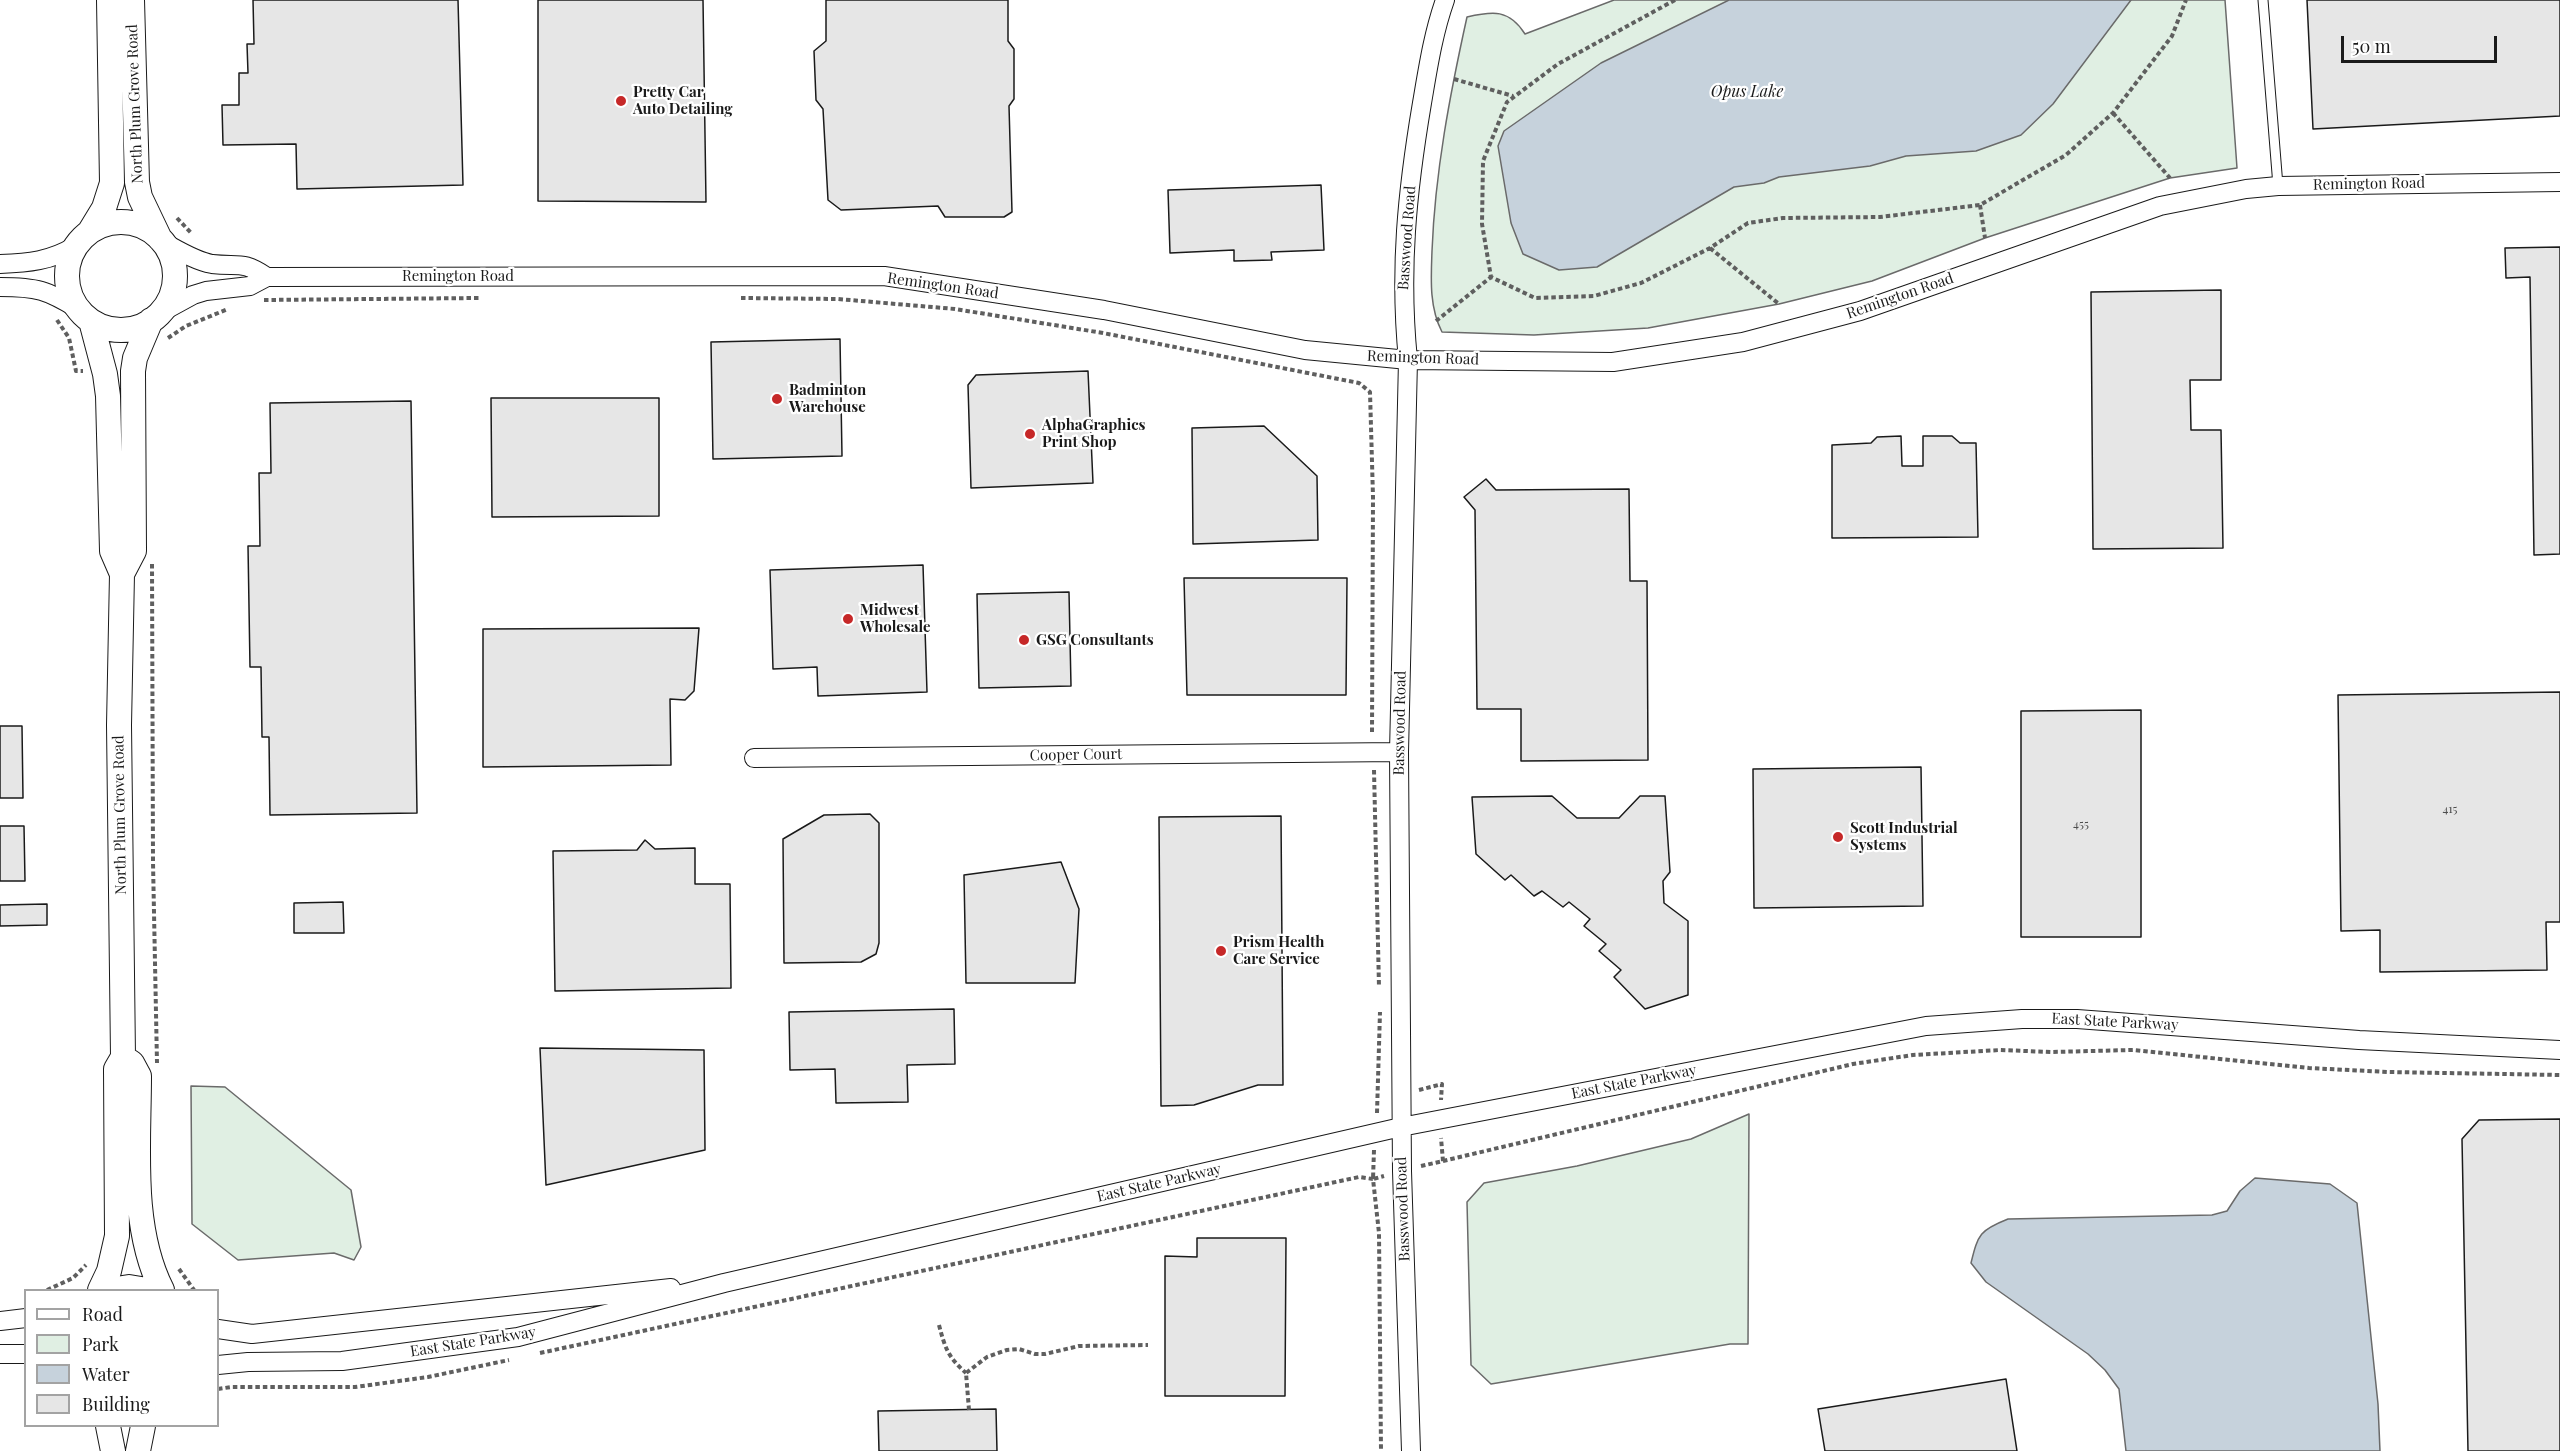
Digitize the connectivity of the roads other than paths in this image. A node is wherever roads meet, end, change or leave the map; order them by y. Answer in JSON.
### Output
{"nodes":[{"id":1,"x":109,"y":0,"type":"edge"},
{"id":2,"x":132,"y":0,"type":"edge"},
{"id":3,"x":1445,"y":0,"type":"edge"},
{"id":4,"x":2263,"y":0,"type":"edge"},
{"id":5,"x":2560,"y":182,"type":"edge"},
{"id":6,"x":2278,"y":186,"type":"junction"},
{"id":7,"x":83,"y":238,"type":"junction"},
{"id":8,"x":162,"y":241,"type":"junction"},
{"id":9,"x":0,"y":264,"type":"edge"},
{"id":10,"x":267,"y":277,"type":"junction"},
{"id":11,"x":0,"y":287,"type":"edge"},
{"id":12,"x":85,"y":315,"type":"junction"},
{"id":13,"x":156,"y":316,"type":"junction"},
{"id":14,"x":1408,"y":360,"type":"junction"},
{"id":15,"x":122,"y":574,"type":"junction"},
{"id":16,"x":1399,"y":752,"type":"junction"},
{"id":17,"x":754,"y":758,"type":"dead end"},
{"id":18,"x":2560,"y":1050,"type":"edge"},
{"id":19,"x":123,"y":1056,"type":"junction"},
{"id":20,"x":1401,"y":1127,"type":"junction"},
{"id":21,"x":724,"y":1283,"type":"junction"},
{"id":22,"x":100,"y":1289,"type":"edge"},
{"id":23,"x":116,"y":1289,"type":"edge"},
{"id":24,"x":141,"y":1289,"type":"edge"},
{"id":25,"x":162,"y":1289,"type":"edge"},
{"id":26,"x":24,"y":1318,"type":"edge"},
{"id":27,"x":0,"y":1320,"type":"edge"},
{"id":28,"x":219,"y":1329,"type":"edge"},
{"id":29,"x":0,"y":1354,"type":"edge"},
{"id":30,"x":24,"y":1354,"type":"edge"},
{"id":31,"x":219,"y":1365,"type":"edge"},
{"id":32,"x":108,"y":1427,"type":"edge"},
{"id":33,"x":142,"y":1427,"type":"edge"},
{"id":34,"x":114,"y":1451,"type":"edge"},
{"id":35,"x":138,"y":1451,"type":"edge"},
{"id":36,"x":1411,"y":1451,"type":"edge"}],
"edges":[{"from":1,"to":7,"type":"street","name":"North Plum Grove Road"},
{"from":2,"to":8,"type":"street","name":"North Plum Grove Road"},
{"from":3,"to":14,"type":"street","name":"Basswood Road"},
{"from":4,"to":6,"type":"lane"},
{"from":5,"to":6,"type":"street","name":"Remington Road"},
{"from":6,"to":14,"type":"street","name":"Remington Road"},
{"from":7,"to":8,"type":"street"},
{"from":7,"to":9,"type":"street"},
{"from":7,"to":12,"type":"street"},
{"from":8,"to":10,"type":"street","name":"Remington Road"},
{"from":8,"to":13,"type":"street"},
{"from":10,"to":13,"type":"street","name":"Remington Road"},
{"from":10,"to":14,"type":"street","name":"Remington Road"},
{"from":11,"to":12,"type":"street"},
{"from":12,"to":13,"type":"street"},
{"from":12,"to":15,"type":"street","name":"North Plum Grove Road"},
{"from":13,"to":15,"type":"street","name":"North Plum Grove Road"},
{"from":14,"to":16,"type":"street","name":"Basswood Road"},
{"from":15,"to":19,"type":"street","name":"North Plum Grove Road"},
{"from":16,"to":17,"type":"street","name":"Cooper Court"},
{"from":16,"to":20,"type":"street","name":"Basswood Road"},
{"from":18,"to":20,"type":"street","name":"East State Parkway"},
{"from":19,"to":22,"type":"street","name":"North Plum Grove Road"},
{"from":19,"to":25,"type":"street"},
{"from":20,"to":21,"type":"street","name":"East State Parkway"},
{"from":20,"to":36,"type":"street","name":"Basswood Road"},
{"from":21,"to":28,"type":"street","name":"East State Parkway"},
{"from":21,"to":31,"type":"street","name":"East State Parkway"},
{"from":23,"to":24,"type":"street"},
{"from":26,"to":27,"type":"street"},
{"from":29,"to":30,"type":"street"},
{"from":32,"to":34,"type":"street"},
{"from":33,"to":35,"type":"street"}]}
